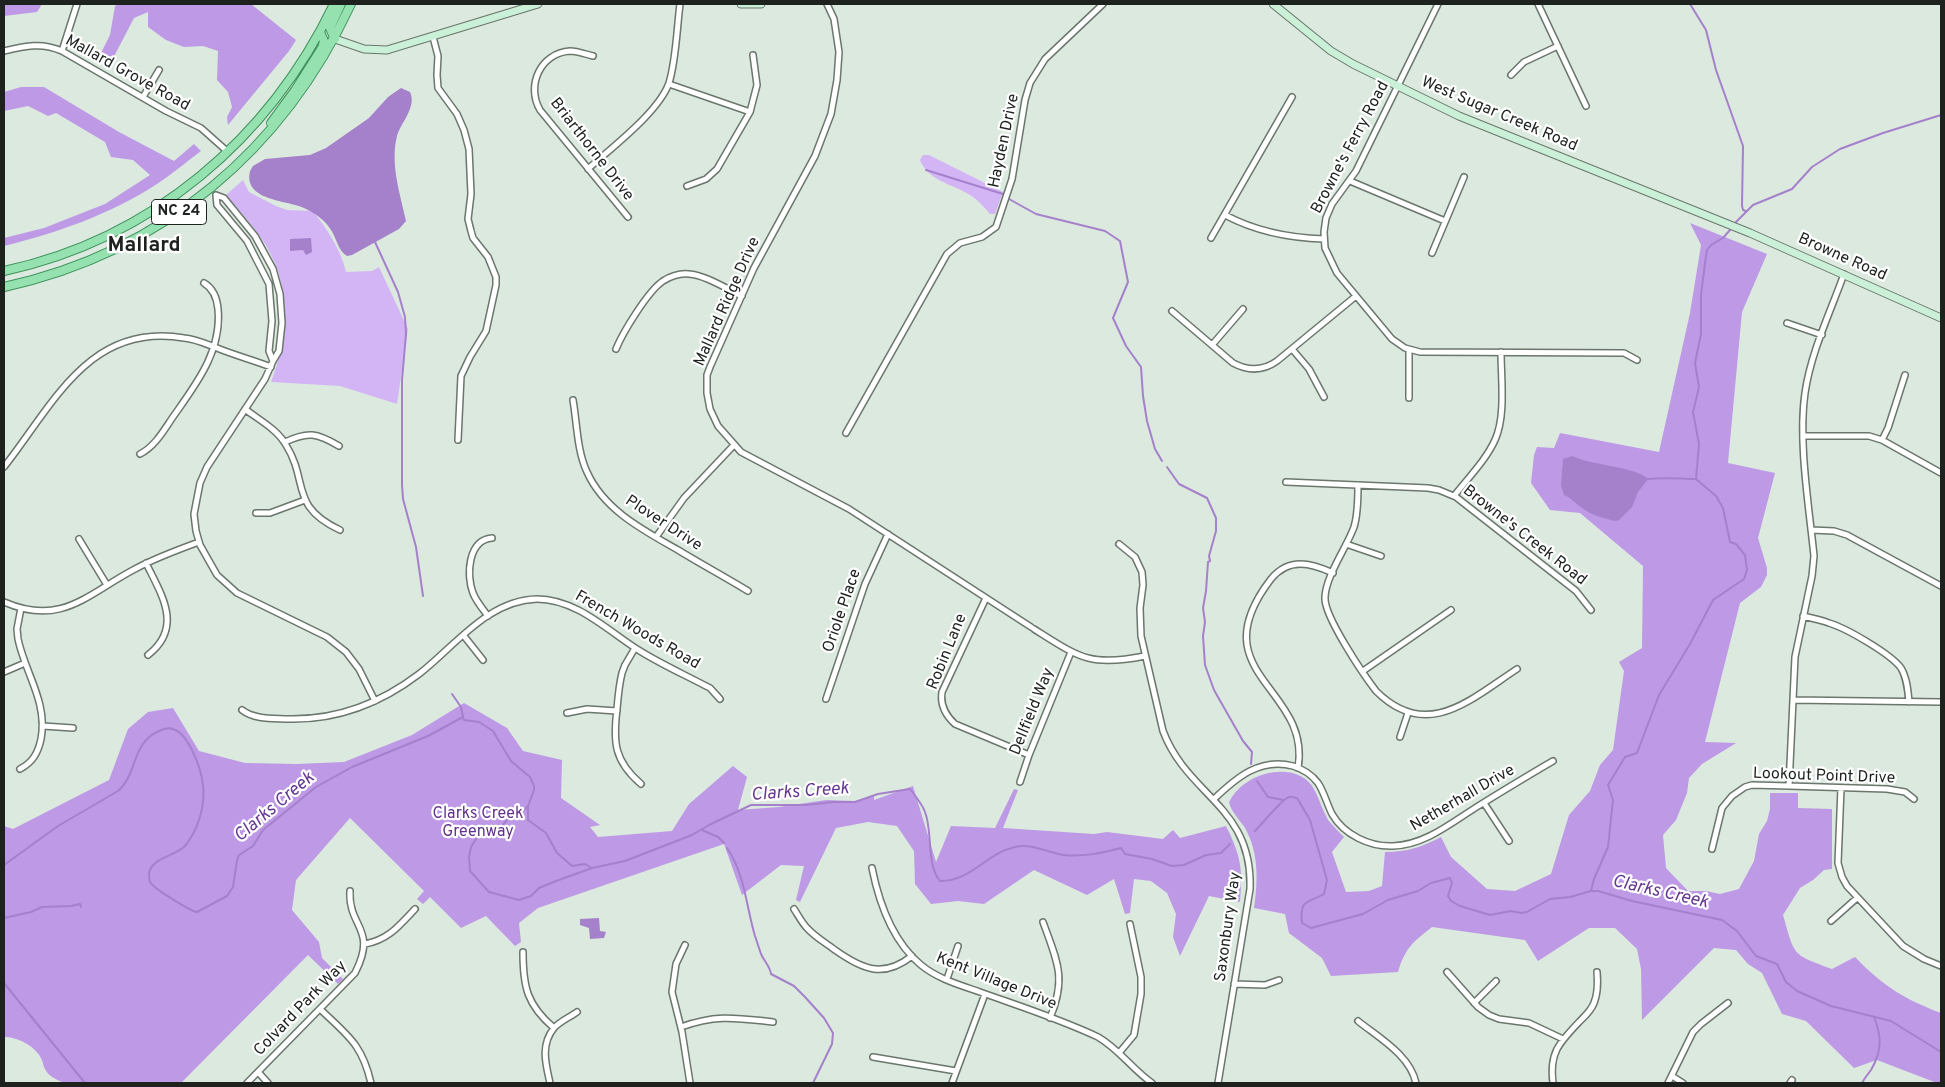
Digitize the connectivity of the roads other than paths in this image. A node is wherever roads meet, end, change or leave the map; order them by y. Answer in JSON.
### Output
{"nodes":[{"id":1,"x":77,"y":4,"type":"edge"},
{"id":2,"x":334,"y":4,"type":"edge"},
{"id":3,"x":341,"y":4,"type":"edge"},
{"id":4,"x":352,"y":4,"type":"edge"},
{"id":5,"x":538,"y":4,"type":"edge"},
{"id":6,"x":680,"y":4,"type":"edge"},
{"id":7,"x":741,"y":4,"type":"edge"},
{"id":8,"x":761,"y":4,"type":"edge"},
{"id":9,"x":827,"y":4,"type":"edge"},
{"id":10,"x":1103,"y":4,"type":"edge"},
{"id":11,"x":1273,"y":4,"type":"edge"},
{"id":12,"x":1438,"y":4,"type":"edge"},
{"id":13,"x":1538,"y":4,"type":"edge"},
{"id":14,"x":320,"y":32,"type":"junction"},
{"id":15,"x":433,"y":37,"type":"junction"},
{"id":16,"x":335,"y":39,"type":"junction"},
{"id":17,"x":1558,"y":46,"type":"junction"},
{"id":18,"x":4,"y":51,"type":"edge"},
{"id":19,"x":62,"y":51,"type":"junction"},
{"id":20,"x":593,"y":56,"type":"dead end"},
{"id":21,"x":753,"y":56,"type":"dead end"},
{"id":22,"x":159,"y":70,"type":"dead end"},
{"id":23,"x":1510,"y":75,"type":"dead end"},
{"id":24,"x":669,"y":84,"type":"junction"},
{"id":25,"x":1398,"y":87,"type":"junction"},
{"id":26,"x":143,"y":97,"type":"junction"},
{"id":27,"x":1292,"y":97,"type":"dead end"},
{"id":28,"x":1586,"y":106,"type":"dead end"},
{"id":29,"x":750,"y":112,"type":"junction"},
{"id":30,"x":229,"y":152,"type":"junction"},
{"id":31,"x":251,"y":152,"type":"junction"},
{"id":32,"x":588,"y":169,"type":"junction"},
{"id":33,"x":1464,"y":177,"type":"dead end"},
{"id":34,"x":1350,"y":181,"type":"junction"},
{"id":35,"x":687,"y":186,"type":"dead end"},
{"id":36,"x":214,"y":192,"type":"junction"},
{"id":37,"x":1225,"y":215,"type":"junction"},
{"id":38,"x":628,"y":217,"type":"dead end"},
{"id":39,"x":1445,"y":221,"type":"junction"},
{"id":40,"x":1730,"y":225,"type":"joint"},
{"id":41,"x":1212,"y":238,"type":"dead end"},
{"id":42,"x":1324,"y":239,"type":"junction"},
{"id":43,"x":1432,"y":253,"type":"dead end"},
{"id":44,"x":4,"y":271,"type":"edge"},
{"id":45,"x":1844,"y":274,"type":"junction"},
{"id":46,"x":204,"y":283,"type":"dead end"},
{"id":47,"x":4,"y":287,"type":"edge"},
{"id":48,"x":742,"y":296,"type":"junction"},
{"id":49,"x":1356,"y":296,"type":"junction"},
{"id":50,"x":1243,"y":309,"type":"dead end"},
{"id":51,"x":1172,"y":310,"type":"dead end"},
{"id":52,"x":1941,"y":318,"type":"edge"},
{"id":53,"x":1787,"y":323,"type":"dead end"},
{"id":54,"x":1822,"y":335,"type":"junction"},
{"id":55,"x":1212,"y":345,"type":"junction"},
{"id":56,"x":214,"y":347,"type":"junction"},
{"id":57,"x":616,"y":349,"type":"dead end"},
{"id":58,"x":1292,"y":349,"type":"junction"},
{"id":59,"x":1409,"y":350,"type":"junction"},
{"id":60,"x":1501,"y":352,"type":"junction"},
{"id":61,"x":1637,"y":360,"type":"dead end"},
{"id":62,"x":272,"y":364,"type":"junction"},
{"id":63,"x":1905,"y":375,"type":"dead end"},
{"id":64,"x":1324,"y":397,"type":"dead end"},
{"id":65,"x":1409,"y":398,"type":"dead end"},
{"id":66,"x":574,"y":400,"type":"dead end"},
{"id":67,"x":245,"y":409,"type":"junction"},
{"id":68,"x":846,"y":433,"type":"dead end"},
{"id":69,"x":1803,"y":436,"type":"junction"},
{"id":70,"x":458,"y":440,"type":"dead end"},
{"id":71,"x":1882,"y":440,"type":"junction"},
{"id":72,"x":285,"y":442,"type":"junction"},
{"id":73,"x":339,"y":446,"type":"dead end"},
{"id":74,"x":734,"y":446,"type":"junction"},
{"id":75,"x":140,"y":454,"type":"dead end"},
{"id":76,"x":4,"y":467,"type":"edge"},
{"id":77,"x":1941,"y":473,"type":"edge"},
{"id":78,"x":1286,"y":482,"type":"dead end"},
{"id":79,"x":1358,"y":485,"type":"junction"},
{"id":80,"x":1454,"y":496,"type":"junction"},
{"id":81,"x":304,"y":500,"type":"junction"},
{"id":82,"x":256,"y":513,"type":"dead end"},
{"id":83,"x":340,"y":530,"type":"dead end"},
{"id":84,"x":1811,"y":530,"type":"junction"},
{"id":85,"x":888,"y":534,"type":"junction"},
{"id":86,"x":656,"y":537,"type":"junction"},
{"id":87,"x":492,"y":538,"type":"dead end"},
{"id":88,"x":79,"y":539,"type":"dead end"},
{"id":89,"x":199,"y":542,"type":"junction"},
{"id":90,"x":1119,"y":544,"type":"dead end"},
{"id":91,"x":1346,"y":544,"type":"junction"},
{"id":92,"x":1381,"y":556,"type":"dead end"},
{"id":93,"x":146,"y":563,"type":"junction"},
{"id":94,"x":1333,"y":573,"type":"junction"},
{"id":95,"x":108,"y":586,"type":"junction"},
{"id":96,"x":1941,"y":586,"type":"edge"},
{"id":97,"x":748,"y":591,"type":"dead end"},
{"id":98,"x":986,"y":598,"type":"junction"},
{"id":99,"x":4,"y":602,"type":"edge"},
{"id":100,"x":21,"y":608,"type":"junction"},
{"id":101,"x":1451,"y":610,"type":"dead end"},
{"id":102,"x":1591,"y":610,"type":"dead end"},
{"id":103,"x":488,"y":616,"type":"junction"},
{"id":104,"x":1803,"y":616,"type":"junction"},
{"id":105,"x":464,"y":636,"type":"junction"},
{"id":106,"x":635,"y":648,"type":"junction"},
{"id":107,"x":1071,"y":652,"type":"junction"},
{"id":108,"x":148,"y":655,"type":"dead end"},
{"id":109,"x":1145,"y":656,"type":"junction"},
{"id":110,"x":484,"y":660,"type":"dead end"},
{"id":111,"x":26,"y":663,"type":"junction"},
{"id":112,"x":1517,"y":669,"type":"dead end"},
{"id":113,"x":1363,"y":671,"type":"junction"},
{"id":114,"x":4,"y":672,"type":"edge"},
{"id":115,"x":826,"y":699,"type":"dead end"},
{"id":116,"x":720,"y":700,"type":"dead end"},
{"id":117,"x":1793,"y":700,"type":"junction"},
{"id":118,"x":375,"y":701,"type":"junction"},
{"id":119,"x":1909,"y":702,"type":"junction"},
{"id":120,"x":1941,"y":702,"type":"edge"},
{"id":121,"x":242,"y":710,"type":"dead end"},
{"id":122,"x":617,"y":711,"type":"junction"},
{"id":123,"x":567,"y":712,"type":"dead end"},
{"id":124,"x":1408,"y":713,"type":"junction"},
{"id":125,"x":42,"y":726,"type":"junction"},
{"id":126,"x":72,"y":728,"type":"dead end"},
{"id":127,"x":1400,"y":737,"type":"dead end"},
{"id":128,"x":1029,"y":755,"type":"junction"},
{"id":129,"x":1553,"y":761,"type":"dead end"},
{"id":130,"x":20,"y":768,"type":"dead end"},
{"id":131,"x":1298,"y":768,"type":"junction"},
{"id":132,"x":1020,"y":782,"type":"dead end"},
{"id":133,"x":641,"y":784,"type":"dead end"},
{"id":134,"x":1789,"y":786,"type":"junction"},
{"id":135,"x":1841,"y":788,"type":"junction"},
{"id":136,"x":1214,"y":799,"type":"junction"},
{"id":137,"x":1914,"y":800,"type":"dead end"},
{"id":138,"x":1484,"y":802,"type":"junction"},
{"id":139,"x":1509,"y":841,"type":"dead end"},
{"id":140,"x":1712,"y":849,"type":"dead end"},
{"id":141,"x":872,"y":868,"type":"dead end"},
{"id":142,"x":350,"y":892,"type":"dead end"},
{"id":143,"x":1857,"y":898,"type":"junction"},
{"id":144,"x":414,"y":909,"type":"dead end"},
{"id":145,"x":794,"y":909,"type":"dead end"},
{"id":146,"x":1831,"y":920,"type":"dead end"},
{"id":147,"x":1043,"y":922,"type":"dead end"},
{"id":148,"x":1130,"y":924,"type":"dead end"},
{"id":149,"x":365,"y":944,"type":"junction"},
{"id":150,"x":685,"y":945,"type":"dead end"},
{"id":151,"x":958,"y":946,"type":"dead end"},
{"id":152,"x":522,"y":952,"type":"dead end"},
{"id":153,"x":912,"y":956,"type":"junction"},
{"id":154,"x":1941,"y":966,"type":"edge"},
{"id":155,"x":1447,"y":972,"type":"dead end"},
{"id":156,"x":1597,"y":972,"type":"dead end"},
{"id":157,"x":946,"y":979,"type":"junction"},
{"id":158,"x":1279,"y":980,"type":"dead end"},
{"id":159,"x":1496,"y":981,"type":"dead end"},
{"id":160,"x":1234,"y":984,"type":"junction"},
{"id":161,"x":985,"y":994,"type":"junction"},
{"id":162,"x":1474,"y":1003,"type":"junction"},
{"id":163,"x":1728,"y":1003,"type":"dead end"},
{"id":164,"x":320,"y":1009,"type":"junction"},
{"id":165,"x":577,"y":1012,"type":"dead end"},
{"id":166,"x":1050,"y":1018,"type":"junction"},
{"id":167,"x":1358,"y":1021,"type":"dead end"},
{"id":168,"x":773,"y":1022,"type":"dead end"},
{"id":169,"x":681,"y":1027,"type":"junction"},
{"id":170,"x":554,"y":1028,"type":"junction"},
{"id":171,"x":1563,"y":1040,"type":"junction"},
{"id":172,"x":1119,"y":1053,"type":"junction"},
{"id":173,"x":873,"y":1057,"type":"dead end"},
{"id":174,"x":956,"y":1071,"type":"junction"},
{"id":175,"x":258,"y":1072,"type":"junction"},
{"id":176,"x":1672,"y":1076,"type":"junction"},
{"id":177,"x":247,"y":1083,"type":"edge"},
{"id":178,"x":268,"y":1083,"type":"edge"},
{"id":179,"x":371,"y":1083,"type":"edge"},
{"id":180,"x":550,"y":1083,"type":"edge"},
{"id":181,"x":690,"y":1083,"type":"edge"},
{"id":182,"x":952,"y":1083,"type":"edge"},
{"id":183,"x":1152,"y":1083,"type":"edge"},
{"id":184,"x":1218,"y":1083,"type":"edge"},
{"id":185,"x":1416,"y":1083,"type":"edge"},
{"id":186,"x":1553,"y":1083,"type":"edge"},
{"id":187,"x":1668,"y":1083,"type":"edge"},
{"id":188,"x":1683,"y":1083,"type":"edge"}],
"edges":[{"from":1,"to":19,"type":"street"},
{"from":2,"to":14,"type":"main road","number":"NC 24"},
{"from":3,"to":16,"type":"main road"},
{"from":4,"to":16,"type":"main road","number":"NC 24"},
{"from":5,"to":15,"type":"main road"},
{"from":6,"to":24,"type":"street"},
{"from":7,"to":8,"type":"main road"},
{"from":9,"to":48,"type":"street","name":"Mallard Ridge Drive"},
{"from":10,"to":68,"type":"street","name":"Hayden Drive"},
{"from":11,"to":25,"type":"main road","name":"West Sugar Creek Road"},
{"from":12,"to":25,"type":"street","name":"Browne's Ferry Road"},
{"from":13,"to":17,"type":"street"},
{"from":14,"to":30,"type":"main road","number":"NC 24"},
{"from":14,"to":31,"type":"main road"},
{"from":15,"to":16,"type":"main road"},
{"from":15,"to":70,"type":"street"},
{"from":16,"to":31,"type":"main road","number":"NC 24"},
{"from":17,"to":23,"type":"street"},
{"from":17,"to":28,"type":"street"},
{"from":18,"to":19,"type":"street","name":"Mallard Grove Road"},
{"from":19,"to":26,"type":"street","name":"Mallard Grove Road"},
{"from":20,"to":32,"type":"street","name":"Briarthorne Drive"},
{"from":21,"to":29,"type":"street"},
{"from":22,"to":26,"type":"street"},
{"from":24,"to":29,"type":"street"},
{"from":24,"to":32,"type":"street"},
{"from":25,"to":34,"type":"street","name":"Browne's Ferry Road"},
{"from":25,"to":40,"type":"main road","name":"West Sugar Creek Road"},
{"from":26,"to":30,"type":"street","name":"Mallard Grove Road"},
{"from":27,"to":37,"type":"street"},
{"from":29,"to":35,"type":"street"},
{"from":30,"to":44,"type":"main road","number":"NC 24"},
{"from":31,"to":36,"type":"main road","number":"NC 24"},
{"from":32,"to":38,"type":"street","name":"Briarthorne Drive"},
{"from":33,"to":39,"type":"street"},
{"from":34,"to":39,"type":"street"},
{"from":34,"to":42,"type":"street","name":"Browne's Ferry Road"},
{"from":36,"to":47,"type":"main road","number":"NC 24"},
{"from":36,"to":62,"type":"street"},
{"from":36,"to":62,"type":"street"},
{"from":37,"to":41,"type":"street"},
{"from":37,"to":42,"type":"street"},
{"from":39,"to":43,"type":"street"},
{"from":40,"to":45,"type":"main road","name":"Browne Road"},
{"from":42,"to":49,"type":"street","name":"Browne's Ferry Road"},
{"from":45,"to":52,"type":"main road","name":"Browne Road"},
{"from":45,"to":54,"type":"street"},
{"from":46,"to":56,"type":"street"},
{"from":48,"to":57,"type":"street"},
{"from":48,"to":74,"type":"street","name":"Mallard Ridge Drive"},
{"from":49,"to":58,"type":"street"},
{"from":49,"to":59,"type":"street","name":"Browne's Ferry Road"},
{"from":50,"to":55,"type":"street"},
{"from":51,"to":55,"type":"street"},
{"from":53,"to":54,"type":"street"},
{"from":54,"to":69,"type":"street"},
{"from":55,"to":58,"type":"street"},
{"from":56,"to":62,"type":"street"},
{"from":56,"to":75,"type":"street"},
{"from":56,"to":76,"type":"street"},
{"from":58,"to":64,"type":"street"},
{"from":59,"to":60,"type":"street"},
{"from":59,"to":65,"type":"street"},
{"from":60,"to":61,"type":"street"},
{"from":60,"to":80,"type":"street"},
{"from":62,"to":67,"type":"street"},
{"from":63,"to":71,"type":"street"},
{"from":66,"to":86,"type":"street","name":"Plover Drive"},
{"from":67,"to":72,"type":"street"},
{"from":67,"to":89,"type":"street"},
{"from":69,"to":71,"type":"street"},
{"from":69,"to":84,"type":"street"},
{"from":71,"to":77,"type":"street"},
{"from":72,"to":73,"type":"street"},
{"from":72,"to":81,"type":"street"},
{"from":74,"to":85,"type":"street","name":"Mallard Ridge Drive"},
{"from":74,"to":86,"type":"street"},
{"from":78,"to":79,"type":"street","name":"Browne's Creek Road"},
{"from":79,"to":80,"type":"street","name":"Browne's Creek Road"},
{"from":79,"to":91,"type":"street"},
{"from":80,"to":102,"type":"street","name":"Browne's Creek Road"},
{"from":81,"to":82,"type":"street"},
{"from":81,"to":83,"type":"street"},
{"from":84,"to":96,"type":"street"},
{"from":84,"to":104,"type":"street"},
{"from":85,"to":98,"type":"street","name":"Mallard Ridge Drive"},
{"from":85,"to":115,"type":"street","name":"Oriole Place"},
{"from":86,"to":97,"type":"street","name":"Plover Drive"},
{"from":87,"to":103,"type":"street"},
{"from":88,"to":95,"type":"street"},
{"from":89,"to":93,"type":"street"},
{"from":89,"to":118,"type":"street"},
{"from":90,"to":109,"type":"street","name":"Saxonbury Way"},
{"from":91,"to":92,"type":"street"},
{"from":91,"to":94,"type":"street"},
{"from":93,"to":95,"type":"street"},
{"from":93,"to":108,"type":"street"},
{"from":94,"to":113,"type":"street"},
{"from":94,"to":131,"type":"street"},
{"from":95,"to":100,"type":"street"},
{"from":98,"to":107,"type":"street","name":"Mallard Ridge Drive"},
{"from":98,"to":128,"type":"street","name":"Robin Lane"},
{"from":99,"to":100,"type":"street"},
{"from":100,"to":111,"type":"street"},
{"from":101,"to":113,"type":"street"},
{"from":103,"to":105,"type":"street","name":"French Woods Road"},
{"from":103,"to":106,"type":"street","name":"French Woods Road"},
{"from":104,"to":117,"type":"street"},
{"from":104,"to":119,"type":"street"},
{"from":105,"to":110,"type":"street"},
{"from":105,"to":118,"type":"street","name":"French Woods Road"},
{"from":106,"to":116,"type":"street","name":"French Woods Road"},
{"from":106,"to":122,"type":"street"},
{"from":107,"to":109,"type":"street","name":"Mallard Ridge Drive"},
{"from":107,"to":128,"type":"street","name":"Dellfield Way"},
{"from":109,"to":136,"type":"street","name":"Saxonbury Way"},
{"from":111,"to":114,"type":"street"},
{"from":111,"to":125,"type":"street"},
{"from":112,"to":124,"type":"street"},
{"from":113,"to":124,"type":"street"},
{"from":117,"to":119,"type":"street"},
{"from":117,"to":134,"type":"street"},
{"from":118,"to":121,"type":"street","name":"French Woods Road"},
{"from":119,"to":120,"type":"street"},
{"from":122,"to":123,"type":"street"},
{"from":122,"to":133,"type":"street"},
{"from":124,"to":127,"type":"street"},
{"from":125,"to":126,"type":"street"},
{"from":125,"to":130,"type":"street"},
{"from":128,"to":132,"type":"street","name":"Dellfield Way"},
{"from":129,"to":138,"type":"street","name":"Netherhall Drive"},
{"from":131,"to":136,"type":"street"},
{"from":131,"to":138,"type":"street","name":"Netherhall Drive"},
{"from":134,"to":135,"type":"street","name":"Lookout Point Drive"},
{"from":134,"to":140,"type":"street","name":"Lookout Point Drive"},
{"from":135,"to":137,"type":"street","name":"Lookout Point Drive"},
{"from":135,"to":143,"type":"street"},
{"from":136,"to":160,"type":"street","name":"Saxonbury Way"},
{"from":138,"to":139,"type":"street"},
{"from":141,"to":153,"type":"street","name":"Kent Village Drive"},
{"from":142,"to":149,"type":"street"},
{"from":143,"to":146,"type":"street"},
{"from":143,"to":154,"type":"street"},
{"from":144,"to":149,"type":"street"},
{"from":145,"to":153,"type":"street"},
{"from":147,"to":166,"type":"street"},
{"from":148,"to":172,"type":"street"},
{"from":149,"to":164,"type":"street","name":"Colvard Park Way"},
{"from":150,"to":169,"type":"street"},
{"from":151,"to":157,"type":"street"},
{"from":152,"to":170,"type":"street"},
{"from":153,"to":157,"type":"street","name":"Kent Village Drive"},
{"from":155,"to":162,"type":"street"},
{"from":156,"to":171,"type":"street"},
{"from":157,"to":161,"type":"street","name":"Kent Village Drive"},
{"from":158,"to":160,"type":"street"},
{"from":159,"to":162,"type":"street"},
{"from":160,"to":184,"type":"street","name":"Saxonbury Way"},
{"from":161,"to":166,"type":"street","name":"Kent Village Drive"},
{"from":161,"to":174,"type":"street"},
{"from":162,"to":171,"type":"street"},
{"from":163,"to":176,"type":"street"},
{"from":164,"to":175,"type":"street","name":"Colvard Park Way"},
{"from":164,"to":179,"type":"street"},
{"from":165,"to":170,"type":"street"},
{"from":166,"to":172,"type":"street","name":"Kent Village Drive"},
{"from":167,"to":185,"type":"street"},
{"from":168,"to":169,"type":"street"},
{"from":169,"to":181,"type":"street"},
{"from":170,"to":180,"type":"street"},
{"from":171,"to":186,"type":"street"},
{"from":172,"to":183,"type":"street","name":"Kent Village Drive"},
{"from":173,"to":174,"type":"street"},
{"from":174,"to":182,"type":"street"},
{"from":175,"to":177,"type":"street","name":"Colvard Park Way"},
{"from":175,"to":178,"type":"street"},
{"from":176,"to":187,"type":"street"},
{"from":176,"to":188,"type":"street"}]}
